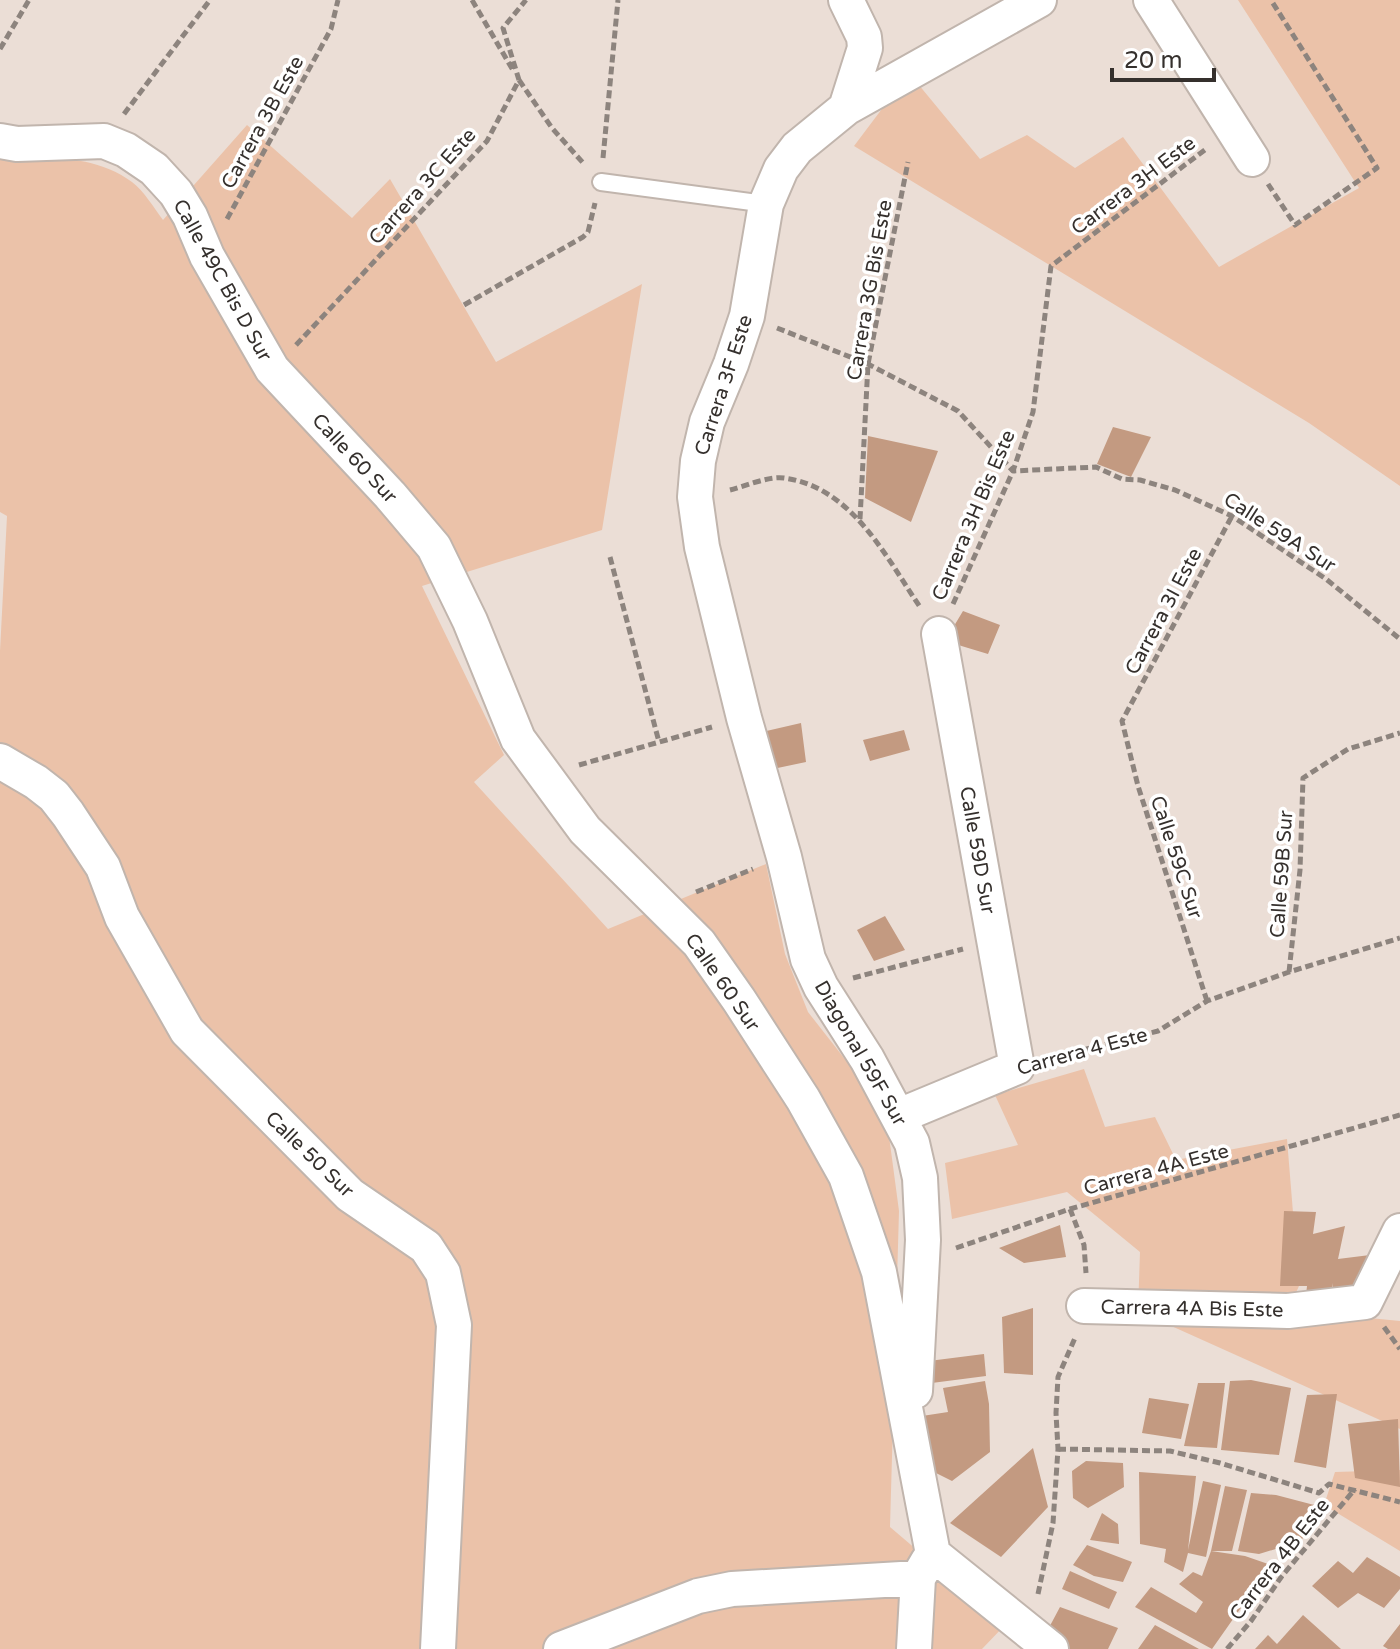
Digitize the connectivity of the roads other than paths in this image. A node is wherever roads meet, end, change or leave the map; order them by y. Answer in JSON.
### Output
{"nodes":[{"id":1,"x":846,"y":0,"type":"edge"},
{"id":2,"x":1039,"y":0,"type":"edge"},
{"id":3,"x":1151,"y":0,"type":"edge"},
{"id":4,"x":846,"y":108,"type":"junction"},
{"id":5,"x":0,"y":141,"type":"edge"},
{"id":6,"x":1252,"y":159,"type":"road end"},
{"id":7,"x":601,"y":182,"type":"road end"},
{"id":8,"x":766,"y":204,"type":"junction"},
{"id":9,"x":272,"y":369,"type":"joint"},
{"id":10,"x":939,"y":634,"type":"road end"},
{"id":11,"x":0,"y":761,"type":"edge"},
{"id":12,"x":784,"y":857,"type":"joint"},
{"id":13,"x":1017,"y":1067,"type":"joint"},
{"id":14,"x":899,"y":1116,"type":"junction"},
{"id":15,"x":1400,"y":1231,"type":"edge"},
{"id":16,"x":1084,"y":1306,"type":"road end"},
{"id":17,"x":912,"y":1443,"type":"junction"},
{"id":18,"x":925,"y":1566,"type":"junction"},
{"id":19,"x":1040,"y":1642,"type":"edge"},
{"id":20,"x":438,"y":1649,"type":"edge"},
{"id":21,"x":561,"y":1649,"type":"edge"},
{"id":22,"x":914,"y":1649,"type":"edge"}],
"edges":[{"from":1,"to":4,"type":"street"},
{"from":2,"to":4,"type":"street","name":"Carrera 3F Este"},
{"from":3,"to":6,"type":"street"},
{"from":4,"to":8,"type":"street","name":"Carrera 3F Este"},
{"from":5,"to":9,"type":"street","name":"Calle 49C Bis D Sur"},
{"from":7,"to":8,"type":"lane"},
{"from":8,"to":12,"type":"street","name":"Carrera 3F Este"},
{"from":9,"to":17,"type":"street","name":"Calle 60 Sur"},
{"from":10,"to":13,"type":"street","name":"Calle 59D Sur"},
{"from":11,"to":20,"type":"street","name":"Calle 50 Sur"},
{"from":12,"to":14,"type":"street","name":"Diagonal 59F Sur"},
{"from":13,"to":14,"type":"street","name":"Carrera 4 Este"},
{"from":14,"to":17,"type":"street","name":"Diagonal 59F Sur"},
{"from":15,"to":16,"type":"street","name":"Carrera 4A Bis Este"},
{"from":17,"to":18,"type":"street","name":"Calle 60 Sur"},
{"from":18,"to":19,"type":"street"},
{"from":18,"to":21,"type":"street"},
{"from":18,"to":22,"type":"street","name":"Calle 60 Sur"}]}
